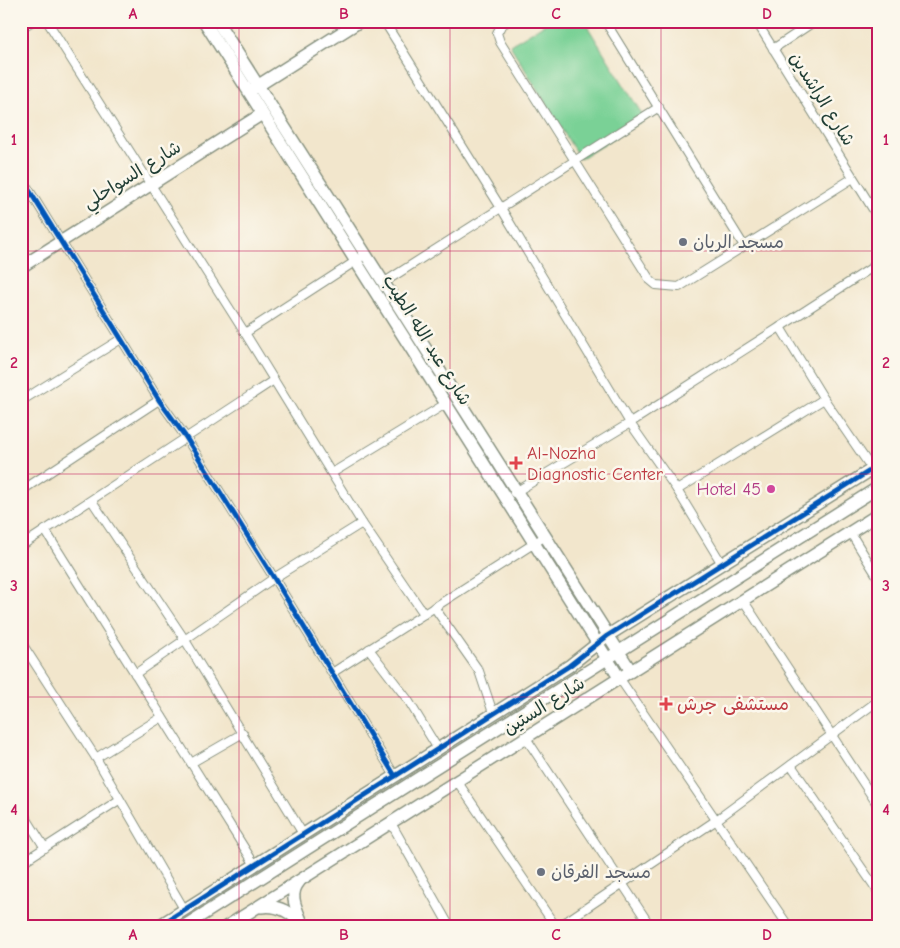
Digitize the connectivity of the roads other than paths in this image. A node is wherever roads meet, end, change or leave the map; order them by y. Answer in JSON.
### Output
{"nodes":[{"id":1,"x":33,"y":21,"type":"edge"},
{"id":2,"x":47,"y":21,"type":"edge"},
{"id":3,"x":204,"y":21,"type":"edge"},
{"id":4,"x":217,"y":21,"type":"edge"},
{"id":5,"x":360,"y":21,"type":"edge"},
{"id":6,"x":384,"y":21,"type":"edge"},
{"id":7,"x":508,"y":21,"type":"edge"},
{"id":8,"x":605,"y":21,"type":"edge"},
{"id":9,"x":756,"y":21,"type":"edge"},
{"id":10,"x":815,"y":21,"type":"edge"},
{"id":11,"x":21,"y":28,"type":"edge"},
{"id":12,"x":773,"y":48,"type":"junction"},
{"id":13,"x":253,"y":88,"type":"junction"},
{"id":14,"x":660,"y":107,"type":"junction"},
{"id":15,"x":267,"y":111,"type":"junction"},
{"id":16,"x":574,"y":161,"type":"junction"},
{"id":17,"x":21,"y":177,"type":"edge"},
{"id":18,"x":853,"y":178,"type":"junction"},
{"id":19,"x":150,"y":185,"type":"junction"},
{"id":20,"x":501,"y":208,"type":"junction"},
{"id":21,"x":879,"y":219,"type":"edge"},
{"id":22,"x":61,"y":242,"type":"junction"},
{"id":23,"x":744,"y":246,"type":"junction"},
{"id":24,"x":360,"y":258,"type":"junction"},
{"id":25,"x":879,"y":263,"type":"edge"},
{"id":26,"x":21,"y":267,"type":"edge"},
{"id":27,"x":383,"y":283,"type":"junction"},
{"id":28,"x":780,"y":327,"type":"junction"},
{"id":29,"x":245,"y":334,"type":"junction"},
{"id":30,"x":121,"y":339,"type":"junction"},
{"id":31,"x":274,"y":380,"type":"junction"},
{"id":32,"x":824,"y":398,"type":"junction"},
{"id":33,"x":159,"y":400,"type":"junction"},
{"id":34,"x":21,"y":401,"type":"edge"},
{"id":35,"x":447,"y":403,"type":"junction"},
{"id":36,"x":630,"y":423,"type":"junction"},
{"id":37,"x":185,"y":436,"type":"junction"},
{"id":38,"x":875,"y":467,"type":"edge"},
{"id":39,"x":332,"y":473,"type":"junction"},
{"id":40,"x":879,"y":487,"type":"edge"},
{"id":41,"x":677,"y":490,"type":"junction"},
{"id":42,"x":21,"y":492,"type":"edge"},
{"id":43,"x":511,"y":495,"type":"junction"},
{"id":44,"x":92,"y":501,"type":"junction"},
{"id":45,"x":879,"y":514,"type":"edge"},
{"id":46,"x":362,"y":523,"type":"junction"},
{"id":47,"x":782,"y":526,"type":"junction"},
{"id":48,"x":45,"y":530,"type":"junction"},
{"id":49,"x":850,"y":532,"type":"junction"},
{"id":50,"x":540,"y":540,"type":"junction"},
{"id":51,"x":794,"y":540,"type":"junction"},
{"id":52,"x":21,"y":546,"type":"edge"},
{"id":53,"x":722,"y":564,"type":"junction"},
{"id":54,"x":274,"y":578,"type":"junction"},
{"id":55,"x":879,"y":580,"type":"edge"},
{"id":56,"x":743,"y":600,"type":"junction"},
{"id":57,"x":434,"y":607,"type":"junction"},
{"id":58,"x":424,"y":614,"type":"junction"},
{"id":59,"x":607,"y":636,"type":"junction"},
{"id":60,"x":185,"y":640,"type":"junction"},
{"id":61,"x":21,"y":642,"type":"edge"},
{"id":62,"x":596,"y":644,"type":"junction"},
{"id":63,"x":369,"y":649,"type":"junction"},
{"id":64,"x":618,"y":652,"type":"junction"},
{"id":65,"x":606,"y":659,"type":"junction"},
{"id":66,"x":631,"y":672,"type":"junction"},
{"id":67,"x":332,"y":673,"type":"junction"},
{"id":68,"x":135,"y":674,"type":"junction"},
{"id":69,"x":620,"y":679,"type":"junction"},
{"id":70,"x":879,"y":700,"type":"edge"},
{"id":71,"x":493,"y":713,"type":"junction"},
{"id":72,"x":162,"y":717,"type":"junction"},
{"id":73,"x":243,"y":733,"type":"junction"},
{"id":74,"x":832,"y":734,"type":"junction"},
{"id":75,"x":526,"y":738,"type":"junction"},
{"id":76,"x":438,"y":749,"type":"junction"},
{"id":77,"x":96,"y":758,"type":"junction"},
{"id":78,"x":191,"y":763,"type":"junction"},
{"id":79,"x":791,"y":765,"type":"junction"},
{"id":80,"x":395,"y":776,"type":"junction"},
{"id":81,"x":457,"y":781,"type":"junction"},
{"id":82,"x":119,"y":800,"type":"junction"},
{"id":83,"x":348,"y":806,"type":"junction"},
{"id":84,"x":879,"y":807,"type":"edge"},
{"id":85,"x":21,"y":810,"type":"edge"},
{"id":86,"x":355,"y":817,"type":"junction"},
{"id":87,"x":715,"y":821,"type":"junction"},
{"id":88,"x":391,"y":823,"type":"junction"},
{"id":89,"x":303,"y":834,"type":"junction"},
{"id":90,"x":45,"y":848,"type":"junction"},
{"id":91,"x":21,"y":863,"type":"edge"},
{"id":92,"x":255,"y":865,"type":"junction"},
{"id":93,"x":301,"y":880,"type":"junction"},
{"id":94,"x":623,"y":885,"type":"junction"},
{"id":95,"x":879,"y":893,"type":"edge"},
{"id":96,"x":257,"y":907,"type":"junction"},
{"id":97,"x":184,"y":909,"type":"junction"},
{"id":98,"x":303,"y":926,"type":"edge"},
{"id":99,"x":157,"y":927,"type":"edge"},
{"id":100,"x":183,"y":927,"type":"edge"},
{"id":101,"x":226,"y":927,"type":"edge"},
{"id":102,"x":450,"y":927,"type":"edge"},
{"id":103,"x":557,"y":927,"type":"edge"},
{"id":104,"x":651,"y":927,"type":"edge"},
{"id":105,"x":789,"y":927,"type":"edge"}],
"edges":[{"from":1,"to":11,"type":"street"},
{"from":2,"to":19,"type":"street"},
{"from":3,"to":13,"type":"main road","name":"شارع عبد الله الطيب"},
{"from":4,"to":13,"type":"main road","name":"شارع عبد الله الطيب"},
{"from":5,"to":13,"type":"main road"},
{"from":6,"to":20,"type":"street"},
{"from":7,"to":16,"type":"street"},
{"from":8,"to":14,"type":"street"},
{"from":9,"to":12,"type":"street","name":"شارع الراشدين"},
{"from":10,"to":12,"type":"street"},
{"from":12,"to":18,"type":"street","name":"شارع الراشدين"},
{"from":13,"to":15,"type":"main road","name":"شارع عبد الله الطيب"},
{"from":14,"to":16,"type":"street"},
{"from":14,"to":23,"type":"street"},
{"from":15,"to":19,"type":"main road","name":"شارع السواحلي"},
{"from":15,"to":24,"type":"main road","name":"شارع عبد الله الطيب"},
{"from":16,"to":20,"type":"street"},
{"from":16,"to":23,"type":"street"},
{"from":17,"to":22,"type":"street"},
{"from":18,"to":21,"type":"street","name":"شارع الراشدين"},
{"from":18,"to":23,"type":"street"},
{"from":19,"to":22,"type":"main road","name":"شارع السواحلي"},
{"from":19,"to":29,"type":"street"},
{"from":20,"to":27,"type":"street"},
{"from":20,"to":36,"type":"street"},
{"from":22,"to":26,"type":"main road","name":"شارع السواحلي"},
{"from":22,"to":30,"type":"street"},
{"from":24,"to":27,"type":"main road","name":"شارع عبد الله الطيب"},
{"from":24,"to":29,"type":"street"},
{"from":24,"to":35,"type":"main road","name":"شارع عبد الله الطيب"},
{"from":25,"to":28,"type":"street"},
{"from":27,"to":43,"type":"main road","name":"شارع عبد الله الطيب"},
{"from":28,"to":32,"type":"street"},
{"from":28,"to":36,"type":"street"},
{"from":29,"to":31,"type":"street"},
{"from":30,"to":33,"type":"street"},
{"from":30,"to":34,"type":"street"},
{"from":31,"to":37,"type":"street"},
{"from":31,"to":39,"type":"street"},
{"from":32,"to":38,"type":"street"},
{"from":32,"to":41,"type":"street"},
{"from":33,"to":37,"type":"street"},
{"from":33,"to":42,"type":"street"},
{"from":35,"to":39,"type":"street"},
{"from":35,"to":43,"type":"main road","name":"شارع عبد الله الطيب"},
{"from":36,"to":41,"type":"street"},
{"from":36,"to":43,"type":"street"},
{"from":37,"to":44,"type":"street"},
{"from":37,"to":54,"type":"street"},
{"from":38,"to":47,"type":"main road"},
{"from":39,"to":46,"type":"street"},
{"from":40,"to":51,"type":"main road","name":"شارع الستين"},
{"from":41,"to":53,"type":"street"},
{"from":43,"to":50,"type":"main road","name":"شارع عبد الله الطيب"},
{"from":44,"to":48,"type":"street"},
{"from":44,"to":60,"type":"street"},
{"from":45,"to":49,"type":"main road","name":"شارع الستين"},
{"from":46,"to":54,"type":"street"},
{"from":46,"to":58,"type":"street"},
{"from":47,"to":51,"type":"main road"},
{"from":47,"to":53,"type":"main road"},
{"from":48,"to":52,"type":"street"},
{"from":48,"to":68,"type":"street"},
{"from":49,"to":55,"type":"street"},
{"from":49,"to":56,"type":"main road","name":"شارع الستين"},
{"from":50,"to":57,"type":"street"},
{"from":50,"to":59,"type":"main road","name":"شارع عبد الله الطيب"},
{"from":50,"to":62,"type":"main road","name":"شارع عبد الله الطيب"},
{"from":51,"to":64,"type":"main road","name":"شارع الستين"},
{"from":53,"to":59,"type":"main road"},
{"from":54,"to":60,"type":"street"},
{"from":54,"to":67,"type":"street"},
{"from":56,"to":66,"type":"main road","name":"شارع الستين"},
{"from":56,"to":74,"type":"street"},
{"from":57,"to":58,"type":"street"},
{"from":57,"to":71,"type":"street"},
{"from":58,"to":63,"type":"street"},
{"from":59,"to":62,"type":"main road"},
{"from":59,"to":64,"type":"main road","name":"شارع عبد الله الطيب"},
{"from":60,"to":68,"type":"street"},
{"from":60,"to":73,"type":"street"},
{"from":61,"to":77,"type":"street"},
{"from":62,"to":65,"type":"main road","name":"شارع عبد الله الطيب"},
{"from":62,"to":71,"type":"main road"},
{"from":63,"to":67,"type":"street"},
{"from":63,"to":76,"type":"street"},
{"from":64,"to":65,"type":"main road","name":"شارع الستين"},
{"from":64,"to":66,"type":"main road","name":"شارع عبد الله الطيب"},
{"from":65,"to":69,"type":"main road","name":"شارع عبد الله الطيب"},
{"from":65,"to":86,"type":"main road","name":"شارع الستين"},
{"from":66,"to":69,"type":"main road","name":"شارع الستين"},
{"from":67,"to":80,"type":"street"},
{"from":68,"to":72,"type":"street"},
{"from":69,"to":75,"type":"main road","name":"شارع الستين"},
{"from":69,"to":87,"type":"street"},
{"from":70,"to":74,"type":"street"},
{"from":71,"to":76,"type":"main road"},
{"from":72,"to":77,"type":"street"},
{"from":72,"to":78,"type":"street"},
{"from":73,"to":78,"type":"street"},
{"from":73,"to":89,"type":"street"},
{"from":74,"to":79,"type":"street"},
{"from":74,"to":84,"type":"street"},
{"from":75,"to":81,"type":"main road","name":"شارع الستين"},
{"from":75,"to":94,"type":"street"},
{"from":76,"to":80,"type":"main road"},
{"from":77,"to":82,"type":"street"},
{"from":78,"to":92,"type":"street"},
{"from":79,"to":87,"type":"street"},
{"from":79,"to":95,"type":"street"},
{"from":80,"to":83,"type":"main road"},
{"from":81,"to":88,"type":"main road","name":"شارع الستين"},
{"from":81,"to":103,"type":"street"},
{"from":82,"to":90,"type":"street"},
{"from":82,"to":97,"type":"street"},
{"from":83,"to":86,"type":"main road"},
{"from":83,"to":89,"type":"main road"},
{"from":85,"to":90,"type":"street"},
{"from":86,"to":100,"type":"main road","name":"شارع الستين"},
{"from":87,"to":94,"type":"street"},
{"from":87,"to":105,"type":"street"},
{"from":88,"to":93,"type":"main road","name":"شارع الستين"},
{"from":88,"to":102,"type":"street"},
{"from":89,"to":92,"type":"main road"},
{"from":90,"to":91,"type":"street"},
{"from":92,"to":97,"type":"main road"},
{"from":93,"to":96,"type":"main road","name":"شارع الستين"},
{"from":93,"to":98,"type":"main road"},
{"from":94,"to":103,"type":"street"},
{"from":94,"to":104,"type":"street"},
{"from":96,"to":98,"type":"main road"},
{"from":96,"to":101,"type":"main road","name":"شارع الستين"},
{"from":97,"to":99,"type":"main road"}]}
